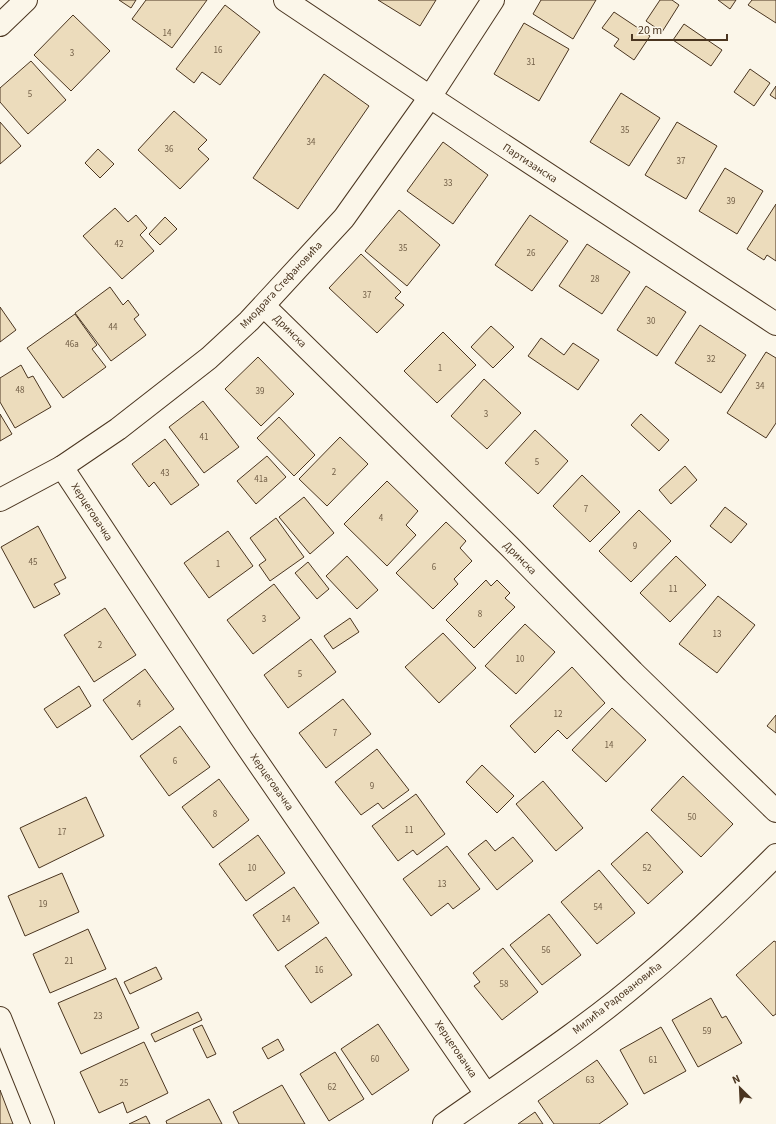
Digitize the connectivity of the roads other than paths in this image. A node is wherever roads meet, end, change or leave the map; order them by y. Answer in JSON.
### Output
{"nodes":[{"id":1,"x":26,"y":0,"type":"edge"},
{"id":2,"x":286,"y":0,"type":"edge"},
{"id":3,"x":493,"y":0,"type":"edge"},
{"id":4,"x":0,"y":25,"type":"edge"},
{"id":5,"x":430,"y":98,"type":"junction"},
{"id":6,"x":264,"y":306,"type":"junction"},
{"id":7,"x":776,"y":324,"type":"edge"},
{"id":8,"x":62,"y":467,"type":"junction"},
{"id":9,"x":0,"y":500,"type":"edge"},
{"id":10,"x":776,"y":811,"type":"edge"},
{"id":11,"x":776,"y":855,"type":"edge"},
{"id":12,"x":0,"y":1018,"type":"edge"},
{"id":13,"x":486,"y":1094,"type":"junction"},
{"id":14,"x":43,"y":1124,"type":"edge"},
{"id":15,"x":444,"y":1124,"type":"edge"}],
"edges":[{"from":1,"to":4,"type":"street"},
{"from":2,"to":5,"type":"street","name":"Партизанска"},
{"from":3,"to":5,"type":"street","name":"Миодрага Стефановића"},
{"from":5,"to":6,"type":"street","name":"Миодрага Стефановића"},
{"from":5,"to":7,"type":"street","name":"Партизанска"},
{"from":6,"to":8,"type":"street","name":"Миодрага Стефановића"},
{"from":6,"to":10,"type":"street","name":"Дринска"},
{"from":8,"to":9,"type":"street","name":"Миодрага Стефановића"},
{"from":8,"to":13,"type":"street","name":"Херцеговачка"},
{"from":11,"to":13,"type":"street","name":"Милића Радовановића"},
{"from":12,"to":14,"type":"street"},
{"from":13,"to":15,"type":"street","name":"Милића Радовановића"}]}
